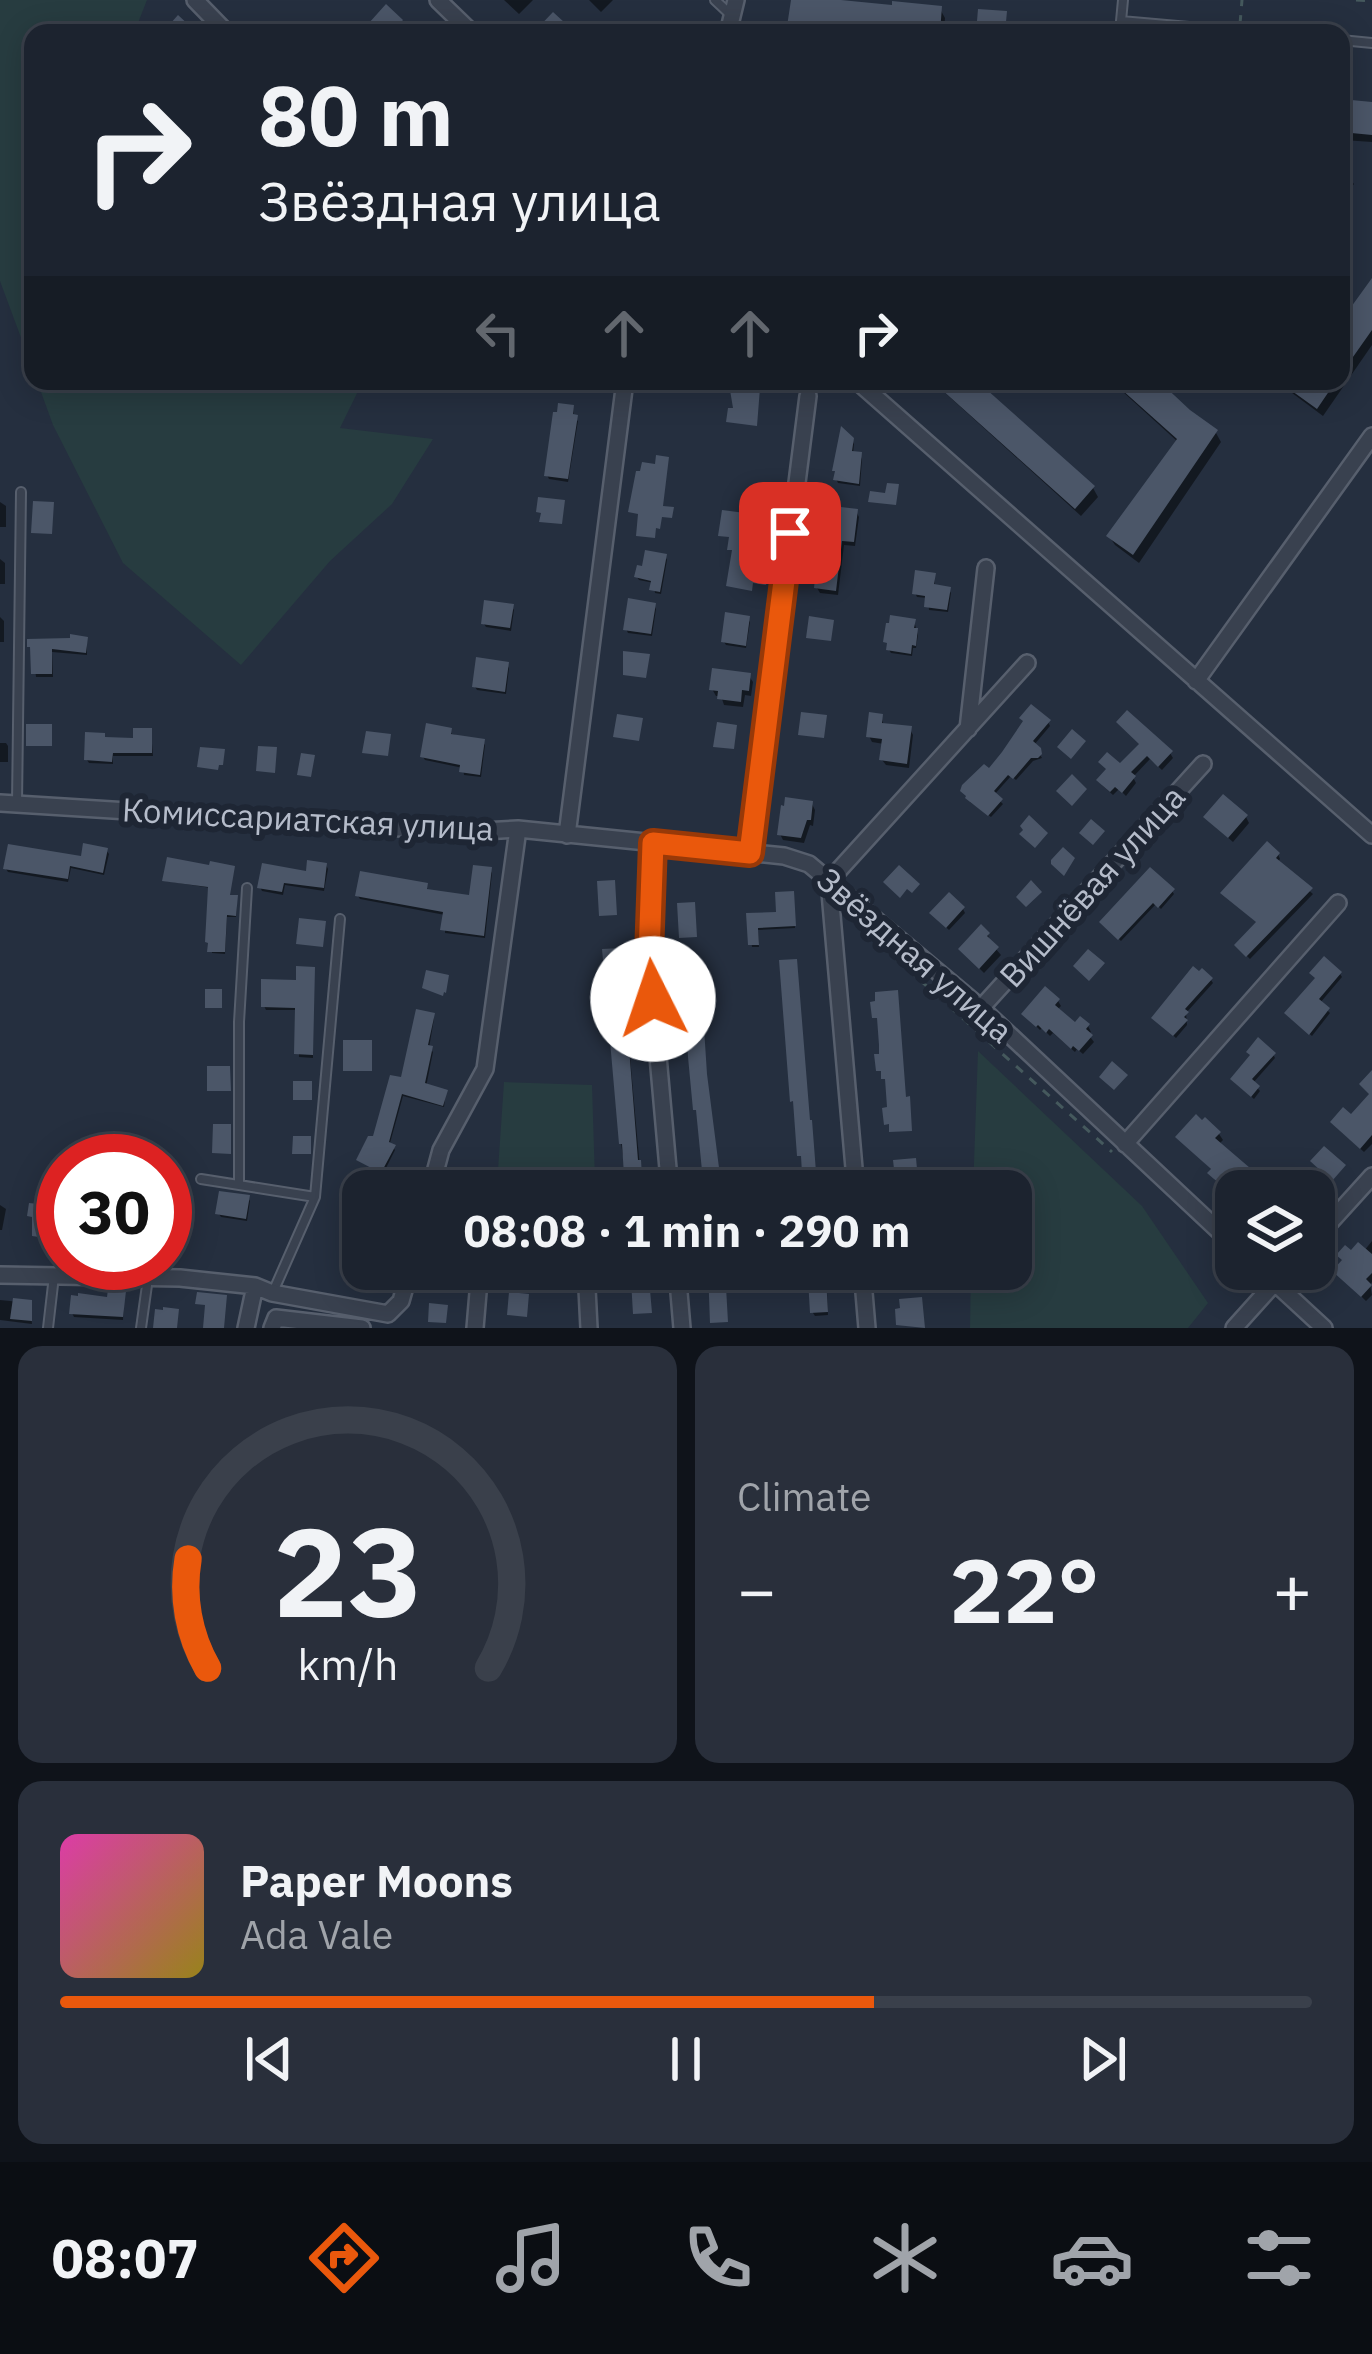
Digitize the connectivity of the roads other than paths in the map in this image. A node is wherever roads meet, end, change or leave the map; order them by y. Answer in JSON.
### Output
{"nodes":[{"id":1,"x":195,"y":0,"type":"edge"},
{"id":2,"x":438,"y":0,"type":"edge"},
{"id":3,"x":715,"y":0,"type":"edge"},
{"id":4,"x":1123,"y":0,"type":"edge"},
{"id":5,"x":732,"y":16,"type":"edge"},
{"id":6,"x":218,"y":24,"type":"edge"},
{"id":7,"x":463,"y":24,"type":"edge"},
{"id":8,"x":1153,"y":24,"type":"edge"},
{"id":9,"x":624,"y":390,"type":"edge"},
{"id":10,"x":867,"y":390,"type":"edge"},
{"id":11,"x":808,"y":396,"type":"dead end"},
{"id":12,"x":1372,"y":436,"type":"edge"},
{"id":13,"x":20,"y":492,"type":"dead end"},
{"id":14,"x":986,"y":568,"type":"dead end"},
{"id":15,"x":1028,"y":664,"type":"dead end"},
{"id":16,"x":1196,"y":681,"type":"junction"},
{"id":17,"x":968,"y":729,"type":"junction"},
{"id":18,"x":1203,"y":764,"type":"dead end"},
{"id":19,"x":9,"y":803,"type":"edge"},
{"id":20,"x":518,"y":829,"type":"junction"},
{"id":21,"x":568,"y":835,"type":"junction"},
{"id":22,"x":1372,"y":836,"type":"edge"},
{"id":23,"x":653,"y":843,"type":"junction"},
{"id":24,"x":750,"y":853,"type":"junction"},
{"id":25,"x":829,"y":881,"type":"junction"},
{"id":26,"x":247,"y":888,"type":"dead end"},
{"id":27,"x":1337,"y":903,"type":"dead end"},
{"id":28,"x":340,"y":919,"type":"dead end"},
{"id":29,"x":981,"y":1009,"type":"junction"},
{"id":30,"x":1119,"y":1149,"type":"junction"},
{"id":31,"x":436,"y":1170,"type":"edge"},
{"id":32,"x":668,"y":1170,"type":"edge"},
{"id":33,"x":854,"y":1170,"type":"edge"},
{"id":34,"x":1372,"y":1176,"type":"edge"},
{"id":35,"x":201,"y":1179,"type":"dead end"},
{"id":36,"x":239,"y":1185,"type":"junction"},
{"id":37,"x":315,"y":1197,"type":"junction"},
{"id":38,"x":1335,"y":1217,"type":"edge"},
{"id":39,"x":1215,"y":1229,"type":"edge"},
{"id":40,"x":0,"y":1274,"type":"edge"},
{"id":41,"x":36,"y":1275,"type":"edge"},
{"id":42,"x":192,"y":1281,"type":"edge"},
{"id":43,"x":255,"y":1286,"type":"junction"},
{"id":44,"x":52,"y":1290,"type":"edge"},
{"id":45,"x":146,"y":1290,"type":"edge"},
{"id":46,"x":404,"y":1290,"type":"edge"},
{"id":47,"x":478,"y":1290,"type":"edge"},
{"id":48,"x":587,"y":1290,"type":"edge"},
{"id":49,"x":679,"y":1290,"type":"edge"},
{"id":50,"x":864,"y":1290,"type":"edge"},
{"id":51,"x":1268,"y":1290,"type":"edge"},
{"id":52,"x":1284,"y":1290,"type":"edge"},
{"id":53,"x":272,"y":1293,"type":"junction"},
{"id":54,"x":274,"y":1323,"type":"edge"},
{"id":55,"x":48,"y":1328,"type":"edge"},
{"id":56,"x":141,"y":1328,"type":"edge"},
{"id":57,"x":246,"y":1328,"type":"edge"},
{"id":58,"x":362,"y":1328,"type":"edge"},
{"id":59,"x":475,"y":1328,"type":"edge"},
{"id":60,"x":589,"y":1328,"type":"edge"},
{"id":61,"x":682,"y":1328,"type":"edge"},
{"id":62,"x":868,"y":1328,"type":"edge"},
{"id":63,"x":1234,"y":1328,"type":"edge"},
{"id":64,"x":1324,"y":1328,"type":"edge"}],
"edges":[{"from":1,"to":6,"type":"street"},
{"from":2,"to":7,"type":"street"},
{"from":3,"to":5,"type":"lane"},
{"from":4,"to":8,"type":"lane"},
{"from":9,"to":21,"type":"street"},
{"from":10,"to":16,"type":"street"},
{"from":11,"to":24,"type":"street"},
{"from":12,"to":16,"type":"street"},
{"from":13,"to":19,"type":"lane"},
{"from":14,"to":17,"type":"street"},
{"from":15,"to":17,"type":"street"},
{"from":16,"to":22,"type":"street"},
{"from":17,"to":25,"type":"street"},
{"from":18,"to":29,"type":"street","name":"Вишнёвая улица"},
{"from":19,"to":20,"type":"street","name":"Комиссариатская улица"},
{"from":20,"to":21,"type":"street","name":"Звёздная улица"},
{"from":20,"to":31,"type":"street","name":"Комиссариатская улица"},
{"from":21,"to":23,"type":"street","name":"Звёздная улица"},
{"from":23,"to":24,"type":"street","name":"Звёздная улица"},
{"from":23,"to":32,"type":"street"},
{"from":24,"to":25,"type":"street","name":"Звёздная улица"},
{"from":25,"to":29,"type":"street","name":"Звёздная улица"},
{"from":25,"to":33,"type":"street"},
{"from":26,"to":36,"type":"lane"},
{"from":27,"to":30,"type":"street"},
{"from":28,"to":37,"type":"lane"},
{"from":29,"to":30,"type":"street","name":"Звёздная улица"},
{"from":30,"to":39,"type":"street","name":"Звёздная улица"},
{"from":34,"to":38,"type":"street"},
{"from":35,"to":36,"type":"lane"},
{"from":36,"to":37,"type":"lane"},
{"from":37,"to":53,"type":"lane"},
{"from":40,"to":41,"type":"street"},
{"from":42,"to":43,"type":"street"},
{"from":43,"to":53,"type":"street"},
{"from":43,"to":57,"type":"street"},
{"from":44,"to":55,"type":"lane"},
{"from":45,"to":56,"type":"lane"},
{"from":46,"to":53,"type":"street"},
{"from":47,"to":59,"type":"street"},
{"from":48,"to":60,"type":"street"},
{"from":49,"to":61,"type":"street"},
{"from":50,"to":62,"type":"street"},
{"from":51,"to":63,"type":"street"},
{"from":52,"to":64,"type":"street"},
{"from":54,"to":58,"type":"street"}]}
